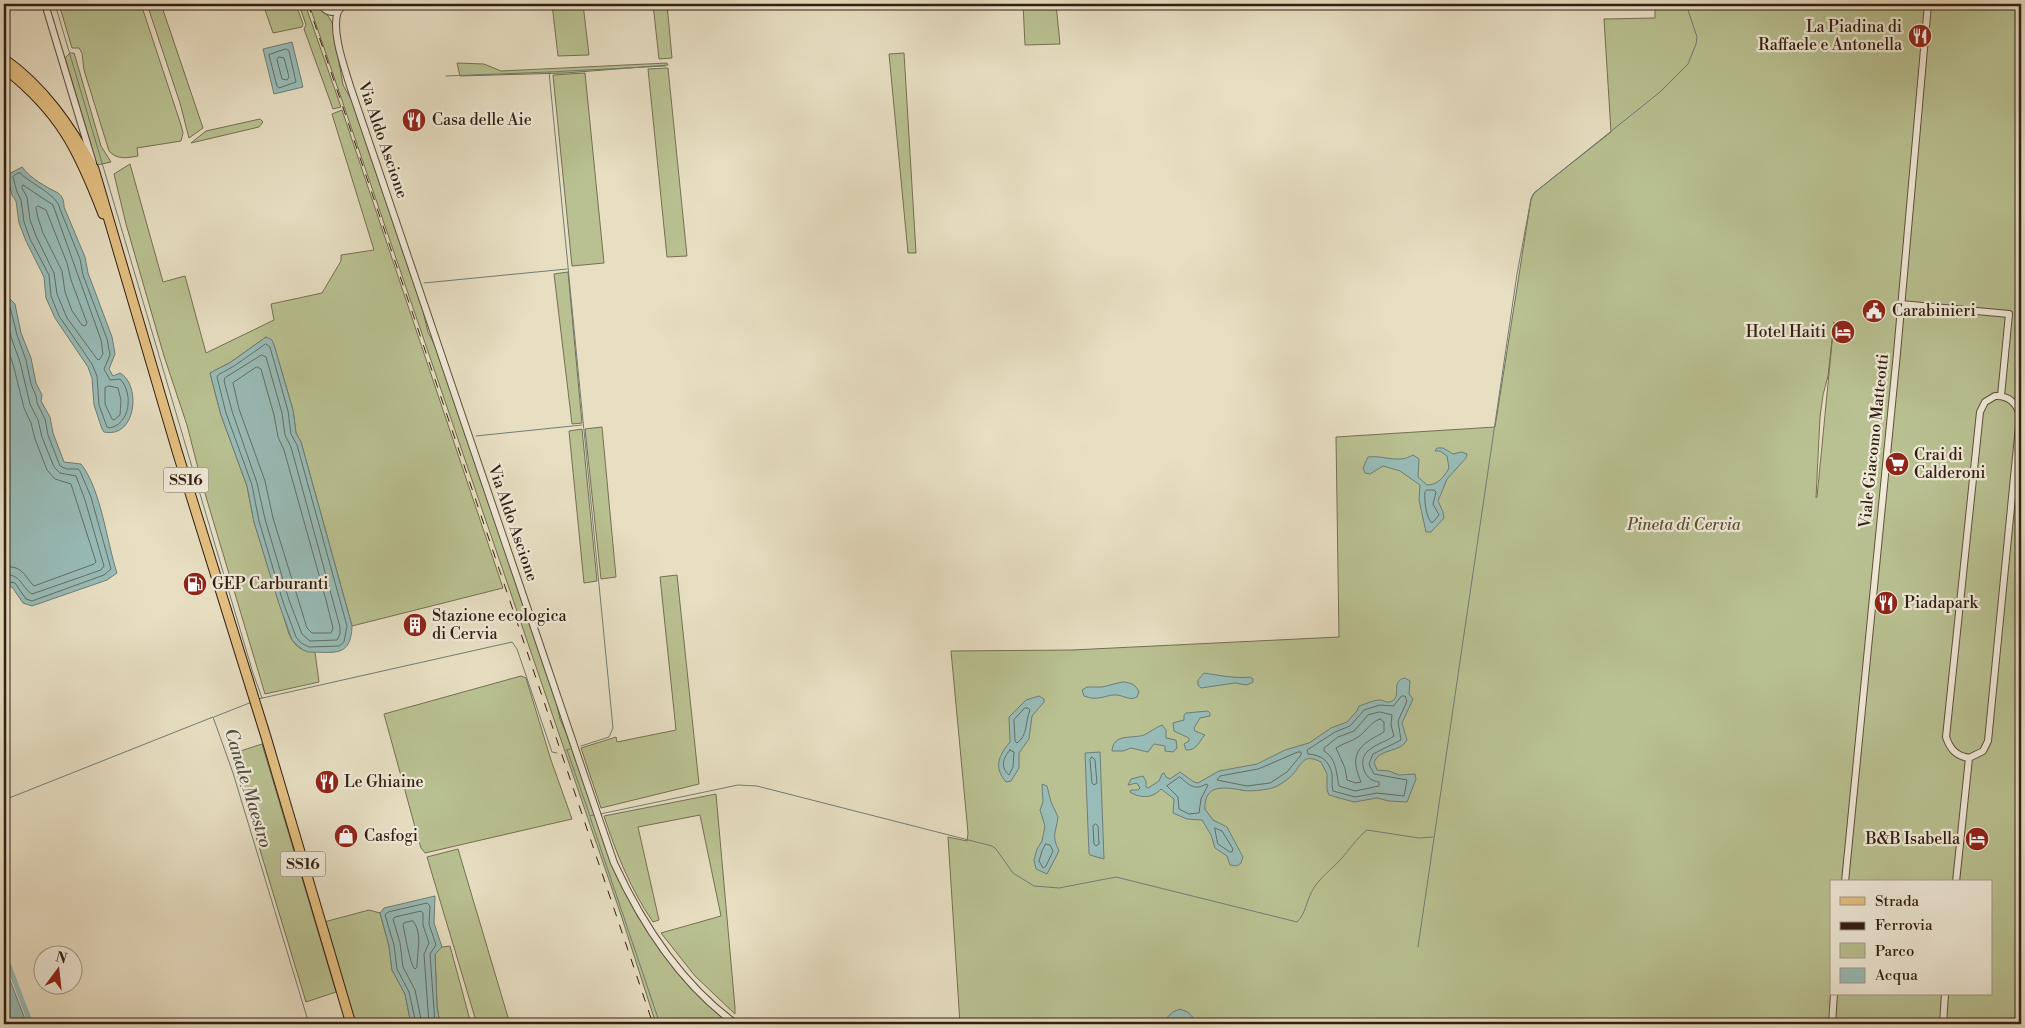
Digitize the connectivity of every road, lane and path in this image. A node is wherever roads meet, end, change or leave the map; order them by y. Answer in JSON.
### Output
{"nodes":[{"id":1,"x":45,"y":4,"type":"edge"},
{"id":2,"x":322,"y":4,"type":"edge"},
{"id":3,"x":344,"y":4,"type":"edge"},
{"id":4,"x":1928,"y":4,"type":"edge"},
{"id":5,"x":328,"y":11,"type":"junction"},
{"id":6,"x":338,"y":11,"type":"junction"},
{"id":7,"x":336,"y":26,"type":"junction"},
{"id":8,"x":4,"y":59,"type":"edge"},
{"id":9,"x":4,"y":68,"type":"edge"},
{"id":10,"x":94,"y":169,"type":"junction"},
{"id":11,"x":121,"y":260,"type":"junction"},
{"id":12,"x":1901,"y":304,"type":"junction"},
{"id":13,"x":2000,"y":396,"type":"junction"},
{"id":14,"x":1969,"y":758,"type":"junction"},
{"id":15,"x":1845,"y":880,"type":"edge"},
{"id":16,"x":1956,"y":880,"type":"edge"},
{"id":17,"x":1834,"y":996,"type":"edge"},
{"id":18,"x":1946,"y":996,"type":"edge"},
{"id":19,"x":351,"y":1024,"type":"edge"},
{"id":20,"x":736,"y":1024,"type":"edge"},
{"id":21,"x":1832,"y":1024,"type":"edge"},
{"id":22,"x":1943,"y":1024,"type":"edge"}],
"edges":[{"from":1,"to":10,"type":"street"},
{"from":2,"to":5,"type":"street"},
{"from":3,"to":6,"type":"street"},
{"from":4,"to":12,"type":"street","name":"Viale Giacomo Matteotti"},
{"from":5,"to":6,"type":"street"},
{"from":5,"to":7,"type":"street"},
{"from":6,"to":7,"type":"street"},
{"from":7,"to":20,"type":"street","name":"Via Aldo Ascione"},
{"from":8,"to":10,"type":"main road","number":"SS16"},
{"from":9,"to":11,"type":"main road","number":"SS16"},
{"from":10,"to":11,"type":"main road","number":"SS16"},
{"from":11,"to":19,"type":"main road","number":"SS16"},
{"from":12,"to":13,"type":"street"},
{"from":12,"to":15,"type":"street","name":"Viale Giacomo Matteotti"},
{"from":13,"to":14,"type":"street"},
{"from":13,"to":14,"type":"street"},
{"from":14,"to":16,"type":"street"},
{"from":17,"to":21,"type":"street"},
{"from":18,"to":22,"type":"street"}]}
